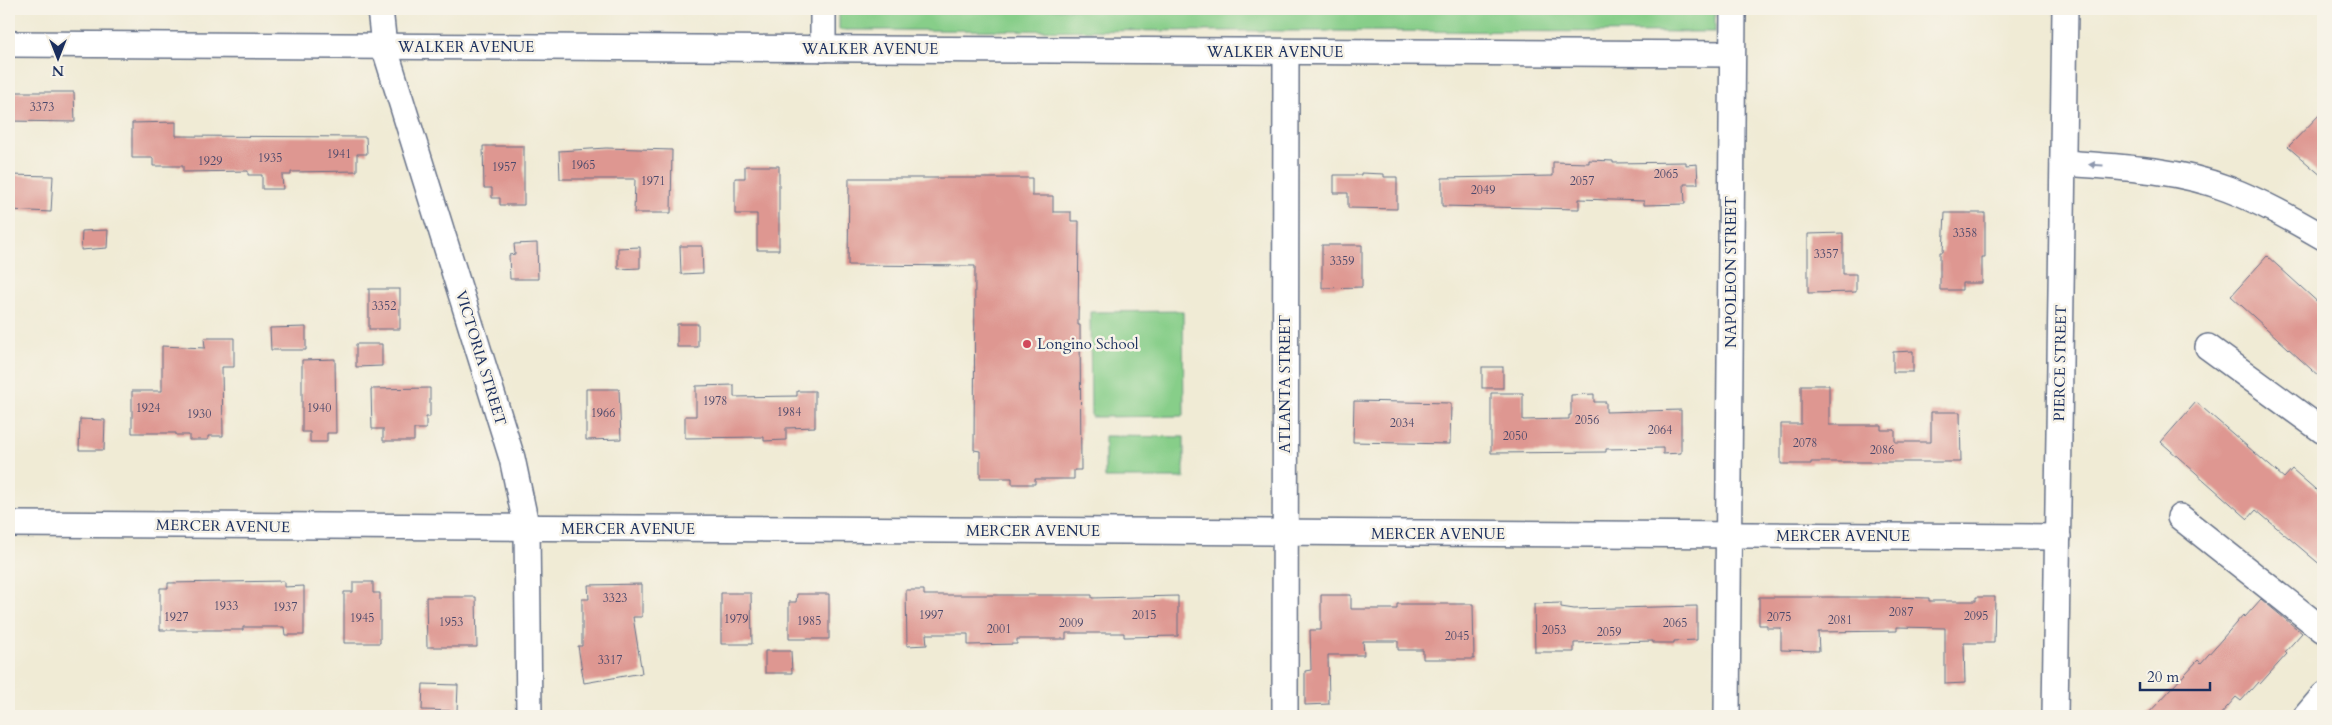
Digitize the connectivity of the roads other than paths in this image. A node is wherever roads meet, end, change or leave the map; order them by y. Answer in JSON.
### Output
{"nodes":[{"id":1,"x":380,"y":9,"type":"edge"},
{"id":2,"x":823,"y":9,"type":"edge"},
{"id":3,"x":1733,"y":9,"type":"edge"},
{"id":4,"x":2066,"y":9,"type":"edge"},
{"id":5,"x":9,"y":44,"type":"edge"},
{"id":6,"x":384,"y":46,"type":"junction"},
{"id":7,"x":823,"y":49,"type":"junction"},
{"id":8,"x":1286,"y":52,"type":"junction"},
{"id":9,"x":1732,"y":54,"type":"junction"},
{"id":10,"x":2063,"y":162,"type":"junction"},
{"id":11,"x":2323,"y":237,"type":"edge"},
{"id":12,"x":2208,"y":347,"type":"dead end"},
{"id":13,"x":2323,"y":431,"type":"edge"},
{"id":14,"x":2180,"y":517,"type":"dead end"},
{"id":15,"x":9,"y":524,"type":"edge"},
{"id":16,"x":527,"y":528,"type":"junction"},
{"id":17,"x":1285,"y":533,"type":"junction"},
{"id":18,"x":1730,"y":535,"type":"junction"},
{"id":19,"x":2058,"y":537,"type":"junction"},
{"id":20,"x":2323,"y":630,"type":"edge"},
{"id":21,"x":2323,"y":696,"type":"edge"},
{"id":22,"x":530,"y":716,"type":"edge"},
{"id":23,"x":1284,"y":716,"type":"edge"},
{"id":24,"x":1727,"y":716,"type":"edge"},
{"id":25,"x":2055,"y":716,"type":"edge"},
{"id":26,"x":2306,"y":716,"type":"edge"}],
"edges":[{"from":1,"to":6,"type":"street","name":"VICTORIA STREET"},
{"from":2,"to":7,"type":"street"},
{"from":3,"to":9,"type":"street","name":"NAPOLEON STREET"},
{"from":4,"to":10,"type":"street","name":"PIERCE STREET"},
{"from":5,"to":6,"type":"street","name":"WALKER AVENUE"},
{"from":6,"to":7,"type":"street","name":"WALKER AVENUE"},
{"from":6,"to":16,"type":"street","name":"VICTORIA STREET"},
{"from":7,"to":8,"type":"street","name":"WALKER AVENUE"},
{"from":8,"to":9,"type":"street","name":"WALKER AVENUE"},
{"from":8,"to":17,"type":"street","name":"ATLANTA STREET"},
{"from":9,"to":18,"type":"street","name":"NAPOLEON STREET"},
{"from":11,"to":10,"type":"street","one_way":true},
{"from":10,"to":19,"type":"street","name":"PIERCE STREET"},
{"from":12,"to":13,"type":"street"},
{"from":14,"to":20,"type":"street"},
{"from":15,"to":16,"type":"street","name":"MERCER AVENUE"},
{"from":16,"to":17,"type":"street","name":"MERCER AVENUE"},
{"from":16,"to":22,"type":"street","name":"VICTORIA STREET"},
{"from":17,"to":18,"type":"street","name":"MERCER AVENUE"},
{"from":17,"to":23,"type":"street","name":"ATLANTA STREET"},
{"from":18,"to":19,"type":"street","name":"MERCER AVENUE"},
{"from":18,"to":24,"type":"street","name":"NAPOLEON STREET"},
{"from":19,"to":25,"type":"street","name":"PIERCE STREET"},
{"from":21,"to":26,"type":"street"}]}
